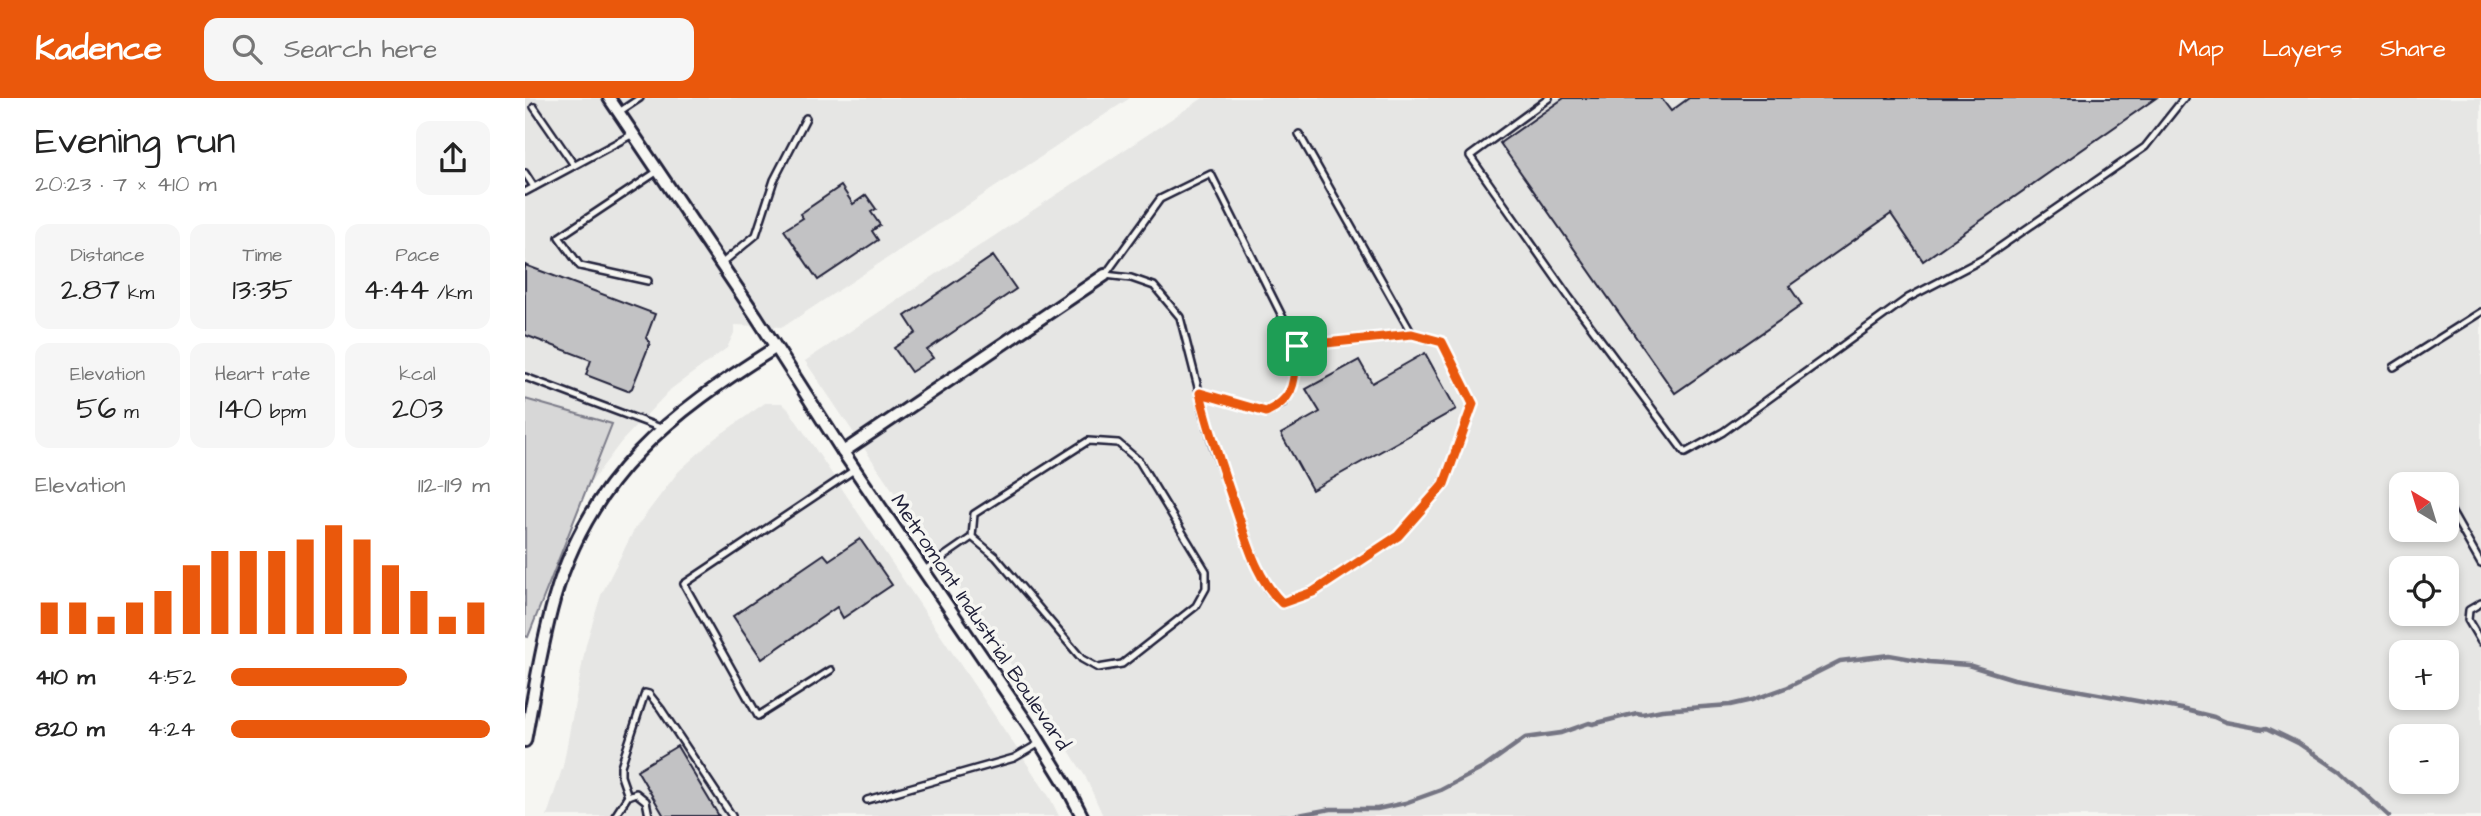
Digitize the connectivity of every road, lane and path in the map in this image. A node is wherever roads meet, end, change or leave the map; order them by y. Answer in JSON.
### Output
{"nodes":[{"id":1,"x":609,"y":98,"type":"edge"},
{"id":2,"x":640,"y":98,"type":"edge"},
{"id":3,"x":1549,"y":98,"type":"edge"},
{"id":4,"x":2184,"y":98,"type":"edge"},
{"id":5,"x":534,"y":107,"type":"dead end"},
{"id":6,"x":619,"y":112,"type":"junction"},
{"id":7,"x":806,"y":118,"type":"dead end"},
{"id":8,"x":633,"y":134,"type":"junction"},
{"id":9,"x":1299,"y":134,"type":"dead end"},
{"id":10,"x":574,"y":166,"type":"junction"},
{"id":11,"x":658,"y":171,"type":"junction"},
{"id":12,"x":525,"y":173,"type":"edge"},
{"id":13,"x":534,"y":187,"type":"junction"},
{"id":14,"x":525,"y":192,"type":"edge"},
{"id":15,"x":721,"y":264,"type":"junction"},
{"id":16,"x":1105,"y":275,"type":"junction"},
{"id":17,"x":648,"y":281,"type":"dead end"},
{"id":18,"x":2481,"y":312,"type":"edge"},
{"id":19,"x":1412,"y":334,"type":"junction"},
{"id":20,"x":1297,"y":346,"type":"junction"},
{"id":21,"x":775,"y":348,"type":"junction"},
{"id":22,"x":2394,"y":367,"type":"dead end"},
{"id":23,"x":525,"y":377,"type":"edge"},
{"id":24,"x":1200,"y":393,"type":"junction"},
{"id":25,"x":661,"y":428,"type":"junction"},
{"id":26,"x":842,"y":452,"type":"junction"},
{"id":27,"x":854,"y":470,"type":"junction"},
{"id":28,"x":2459,"y":525,"type":"edge"},
{"id":29,"x":972,"y":537,"type":"junction"},
{"id":30,"x":2481,"y":564,"type":"edge"},
{"id":31,"x":923,"y":571,"type":"junction"},
{"id":32,"x":2481,"y":603,"type":"edge"},
{"id":33,"x":2481,"y":642,"type":"edge"},
{"id":34,"x":831,"y":670,"type":"dead end"},
{"id":35,"x":525,"y":741,"type":"edge"},
{"id":36,"x":1040,"y":743,"type":"junction"},
{"id":37,"x":628,"y":796,"type":"junction"},
{"id":38,"x":867,"y":800,"type":"dead end"},
{"id":39,"x":615,"y":816,"type":"edge"},
{"id":40,"x":649,"y":816,"type":"edge"},
{"id":41,"x":732,"y":816,"type":"edge"},
{"id":42,"x":1081,"y":816,"type":"edge"}],
"edges":[{"from":1,"to":6,"type":"street","name":"Metromont Industrial Boulevard"},
{"from":2,"to":6,"type":"lane"},
{"from":3,"to":4,"type":"lane"},
{"from":5,"to":10,"type":"lane"},
{"from":6,"to":8,"type":"street","name":"Metromont Industrial Boulevard"},
{"from":7,"to":15,"type":"lane"},
{"from":8,"to":10,"type":"lane"},
{"from":8,"to":11,"type":"street","name":"Metromont Industrial Boulevard"},
{"from":9,"to":19,"type":"lane"},
{"from":10,"to":13,"type":"lane"},
{"from":11,"to":15,"type":"street","name":"Metromont Industrial Boulevard"},
{"from":11,"to":17,"type":"lane"},
{"from":12,"to":13,"type":"lane"},
{"from":13,"to":14,"type":"lane"},
{"from":15,"to":21,"type":"street","name":"Metromont Industrial Boulevard"},
{"from":16,"to":20,"type":"lane"},
{"from":16,"to":24,"type":"lane"},
{"from":16,"to":26,"type":"street"},
{"from":18,"to":22,"type":"lane"},
{"from":19,"to":20,"type":"lane"},
{"from":19,"to":24,"type":"lane"},
{"from":20,"to":24,"type":"lane"},
{"from":21,"to":25,"type":"street"},
{"from":21,"to":26,"type":"street","name":"Metromont Industrial Boulevard"},
{"from":23,"to":25,"type":"lane"},
{"from":25,"to":35,"type":"street"},
{"from":26,"to":27,"type":"street","name":"Metromont Industrial Boulevard"},
{"from":27,"to":31,"type":"street","name":"Metromont Industrial Boulevard"},
{"from":27,"to":34,"type":"lane"},
{"from":28,"to":30,"type":"lane"},
{"from":29,"to":29,"type":"lane"},
{"from":29,"to":31,"type":"lane"},
{"from":31,"to":36,"type":"street","name":"Metromont Industrial Boulevard"},
{"from":32,"to":33,"type":"lane"},
{"from":36,"to":38,"type":"lane"},
{"from":36,"to":42,"type":"street","name":"Metromont Industrial Boulevard"},
{"from":37,"to":39,"type":"lane"},
{"from":37,"to":40,"type":"lane"},
{"from":37,"to":41,"type":"lane"}]}
